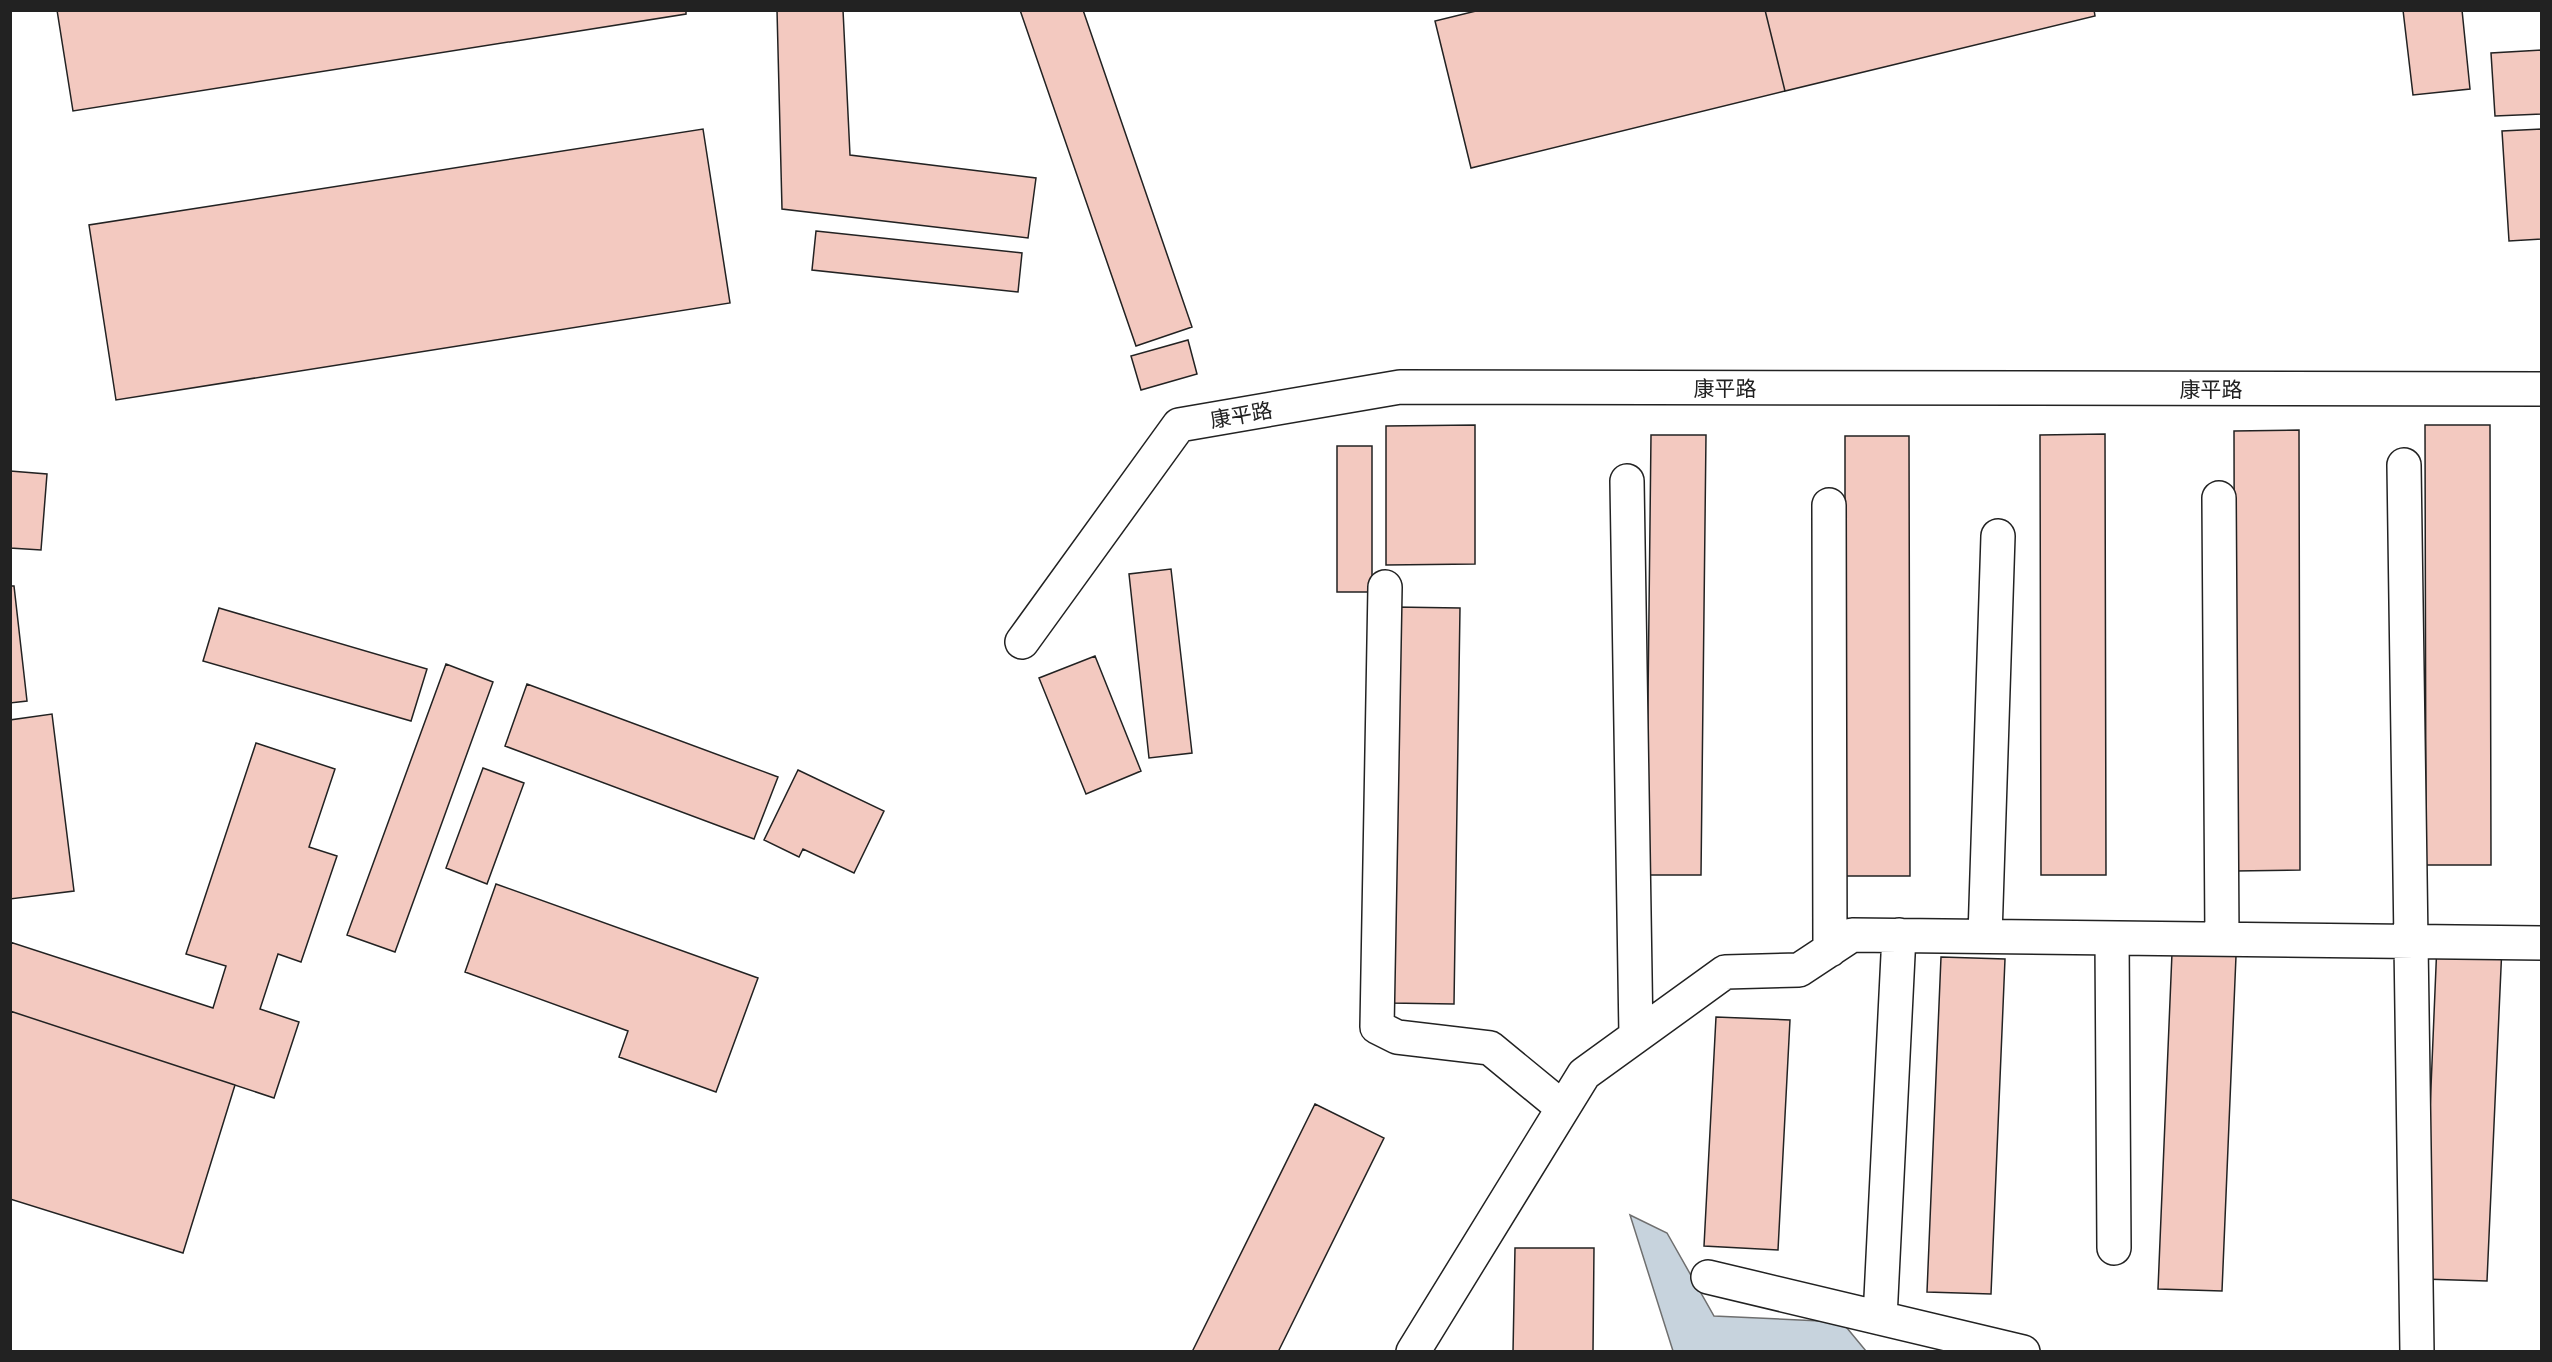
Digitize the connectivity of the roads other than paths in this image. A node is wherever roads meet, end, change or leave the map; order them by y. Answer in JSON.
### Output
{"nodes":[{"id":1,"x":2541,"y":389,"type":"edge"},
{"id":2,"x":2404,"y":465,"type":"dead end"},
{"id":3,"x":1627,"y":481,"type":"dead end"},
{"id":4,"x":2219,"y":498,"type":"dead end"},
{"id":5,"x":1829,"y":505,"type":"dead end"},
{"id":6,"x":1998,"y":536,"type":"dead end"},
{"id":7,"x":1385,"y":587,"type":"dead end"},
{"id":8,"x":1022,"y":642,"type":"dead end"},
{"id":9,"x":1899,"y":935,"type":"junction"},
{"id":10,"x":1985,"y":936,"type":"junction"},
{"id":11,"x":2112,"y":938,"type":"junction"},
{"id":12,"x":2222,"y":939,"type":"junction"},
{"id":13,"x":2411,"y":942,"type":"junction"},
{"id":14,"x":2541,"y":943,"type":"edge"},
{"id":15,"x":1830,"y":950,"type":"junction"},
{"id":16,"x":1636,"y":1036,"type":"junction"},
{"id":17,"x":1563,"y":1108,"type":"junction"},
{"id":18,"x":2114,"y":1248,"type":"dead end"},
{"id":19,"x":1708,"y":1277,"type":"dead end"},
{"id":20,"x":1880,"y":1318,"type":"junction"},
{"id":21,"x":1413,"y":1352,"type":"edge"},
{"id":22,"x":2023,"y":1352,"type":"edge"},
{"id":23,"x":2417,"y":1352,"type":"edge"}],
"edges":[{"from":1,"to":8,"type":"street","name":"康平路"},
{"from":2,"to":13,"type":"street"},
{"from":3,"to":16,"type":"street"},
{"from":4,"to":12,"type":"street"},
{"from":5,"to":15,"type":"street"},
{"from":6,"to":10,"type":"street"},
{"from":7,"to":17,"type":"street"},
{"from":9,"to":10,"type":"street"},
{"from":9,"to":15,"type":"street"},
{"from":9,"to":20,"type":"street"},
{"from":10,"to":11,"type":"street"},
{"from":11,"to":12,"type":"street"},
{"from":11,"to":18,"type":"street"},
{"from":12,"to":13,"type":"street"},
{"from":13,"to":14,"type":"street"},
{"from":13,"to":23,"type":"street"},
{"from":15,"to":16,"type":"street"},
{"from":16,"to":17,"type":"street"},
{"from":17,"to":21,"type":"street"},
{"from":19,"to":20,"type":"street"},
{"from":20,"to":22,"type":"street"}]}
